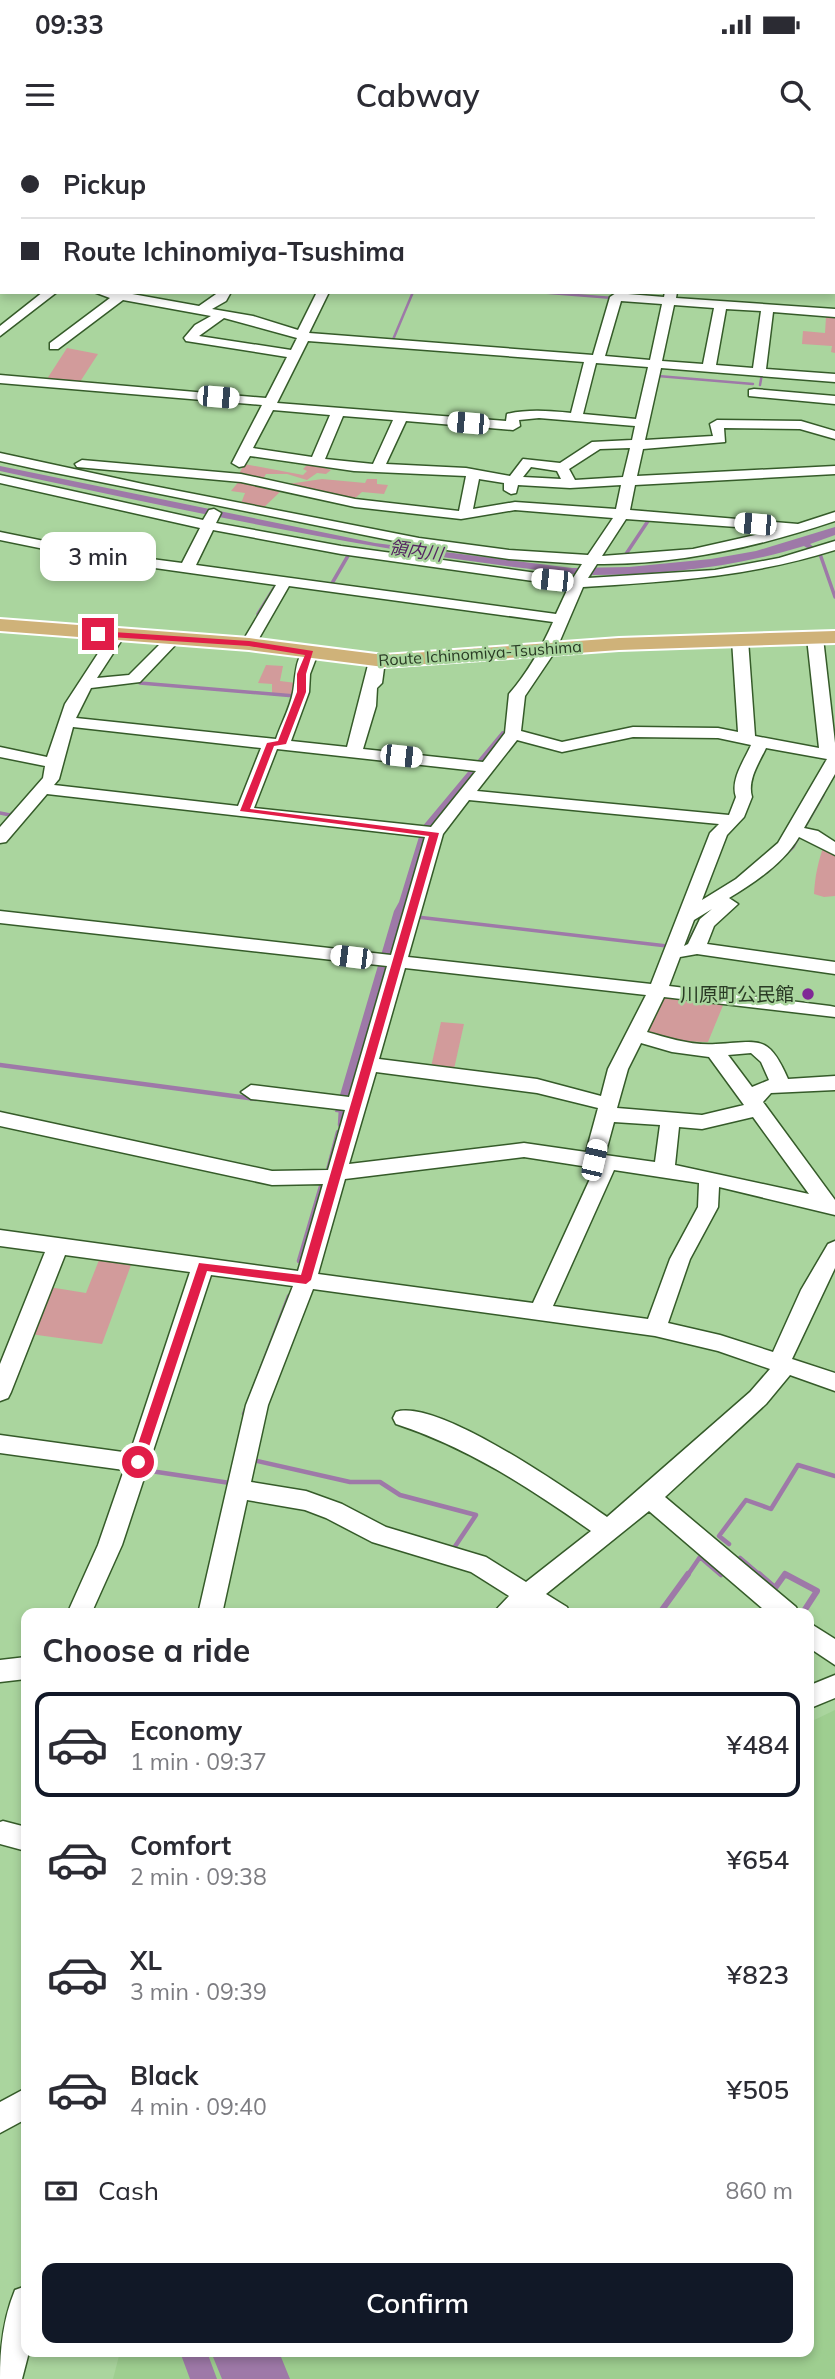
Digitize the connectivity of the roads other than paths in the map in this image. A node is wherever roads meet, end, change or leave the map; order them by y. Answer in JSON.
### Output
{"nodes":[{"id":1,"x":48,"y":294,"type":"edge"},
{"id":2,"x":224,"y":294,"type":"edge"},
{"id":3,"x":322,"y":294,"type":"edge"},
{"id":4,"x":124,"y":295,"type":"edge"},
{"id":5,"x":670,"y":299,"type":"edge"},
{"id":6,"x":720,"y":308,"type":"junction"},
{"id":7,"x":201,"y":310,"type":"junction"},
{"id":8,"x":767,"y":310,"type":"junction"},
{"id":9,"x":223,"y":314,"type":"junction"},
{"id":10,"x":835,"y":315,"type":"edge"},
{"id":11,"x":0,"y":318,"type":"edge"},
{"id":12,"x":15,"y":320,"type":"junction"},
{"id":13,"x":0,"y":332,"type":"edge"},
{"id":14,"x":303,"y":336,"type":"junction"},
{"id":15,"x":54,"y":346,"type":"dead end"},
{"id":16,"x":295,"y":354,"type":"junction"},
{"id":17,"x":594,"y":360,"type":"junction"},
{"id":18,"x":654,"y":365,"type":"junction"},
{"id":19,"x":709,"y":368,"type":"junction"},
{"id":20,"x":757,"y":371,"type":"junction"},
{"id":21,"x":835,"y":378,"type":"edge"},
{"id":22,"x":0,"y":379,"type":"edge"},
{"id":23,"x":835,"y":400,"type":"edge"},
{"id":24,"x":270,"y":404,"type":"junction"},
{"id":25,"x":751,"y":408,"type":"junction"},
{"id":26,"x":338,"y":412,"type":"junction"},
{"id":27,"x":401,"y":417,"type":"junction"},
{"id":28,"x":576,"y":417,"type":"junction"},
{"id":29,"x":641,"y":423,"type":"junction"},
{"id":30,"x":835,"y":435,"type":"edge"},
{"id":31,"x":636,"y":444,"type":"junction"},
{"id":32,"x":246,"y":451,"type":"junction"},
{"id":33,"x":1,"y":457,"type":"edge"},
{"id":34,"x":317,"y":462,"type":"junction"},
{"id":35,"x":378,"y":468,"type":"junction"},
{"id":36,"x":562,"y":468,"type":"junction"},
{"id":37,"x":835,"y":470,"type":"edge"},
{"id":38,"x":474,"y":473,"type":"junction"},
{"id":39,"x":232,"y":477,"type":"junction"},
{"id":40,"x":0,"y":479,"type":"edge"},
{"id":41,"x":513,"y":481,"type":"junction"},
{"id":42,"x":627,"y":482,"type":"junction"},
{"id":43,"x":570,"y":484,"type":"junction"},
{"id":44,"x":218,"y":505,"type":"junction"},
{"id":45,"x":514,"y":506,"type":"junction"},
{"id":46,"x":466,"y":514,"type":"junction"},
{"id":47,"x":622,"y":514,"type":"junction"},
{"id":48,"x":835,"y":516,"type":"edge"},
{"id":49,"x":209,"y":524,"type":"junction"},
{"id":50,"x":803,"y":528,"type":"junction"},
{"id":51,"x":1,"y":537,"type":"edge"},
{"id":52,"x":835,"y":545,"type":"edge"},
{"id":53,"x":590,"y":561,"type":"junction"},
{"id":54,"x":187,"y":568,"type":"junction"},
{"id":55,"x":285,"y":581,"type":"junction"},
{"id":56,"x":577,"y":582,"type":"junction"},
{"id":57,"x":562,"y":619,"type":"junction"},
{"id":58,"x":0,"y":625,"type":"edge"},
{"id":59,"x":117,"y":635,"type":"junction"},
{"id":60,"x":825,"y":637,"type":"edge"},
{"id":61,"x":173,"y":639,"type":"junction"},
{"id":62,"x":740,"y":640,"type":"junction"},
{"id":63,"x":249,"y":644,"type":"junction"},
{"id":64,"x":548,"y":650,"type":"junction"},
{"id":65,"x":310,"y":653,"type":"junction"},
{"id":66,"x":377,"y":661,"type":"junction"},
{"id":67,"x":86,"y":684,"type":"junction"},
{"id":68,"x":829,"y":705,"type":"edge"},
{"id":69,"x":66,"y":722,"type":"junction"},
{"id":70,"x":513,"y":734,"type":"junction"},
{"id":71,"x":754,"y":741,"type":"junction"},
{"id":72,"x":276,"y":743,"type":"junction"},
{"id":73,"x":354,"y":751,"type":"junction"},
{"id":74,"x":0,"y":752,"type":"edge"},
{"id":75,"x":833,"y":756,"type":"edge"},
{"id":76,"x":54,"y":762,"type":"junction"},
{"id":77,"x":481,"y":766,"type":"junction"},
{"id":78,"x":42,"y":789,"type":"junction"},
{"id":79,"x":465,"y":795,"type":"junction"},
{"id":80,"x":244,"y":811,"type":"junction"},
{"id":81,"x":732,"y":820,"type":"junction"},
{"id":82,"x":428,"y":832,"type":"junction"},
{"id":83,"x":803,"y":833,"type":"junction"},
{"id":84,"x":0,"y":838,"type":"edge"},
{"id":85,"x":835,"y":850,"type":"edge"},
{"id":86,"x":0,"y":917,"type":"edge"},
{"id":87,"x":687,"y":917,"type":"junction"},
{"id":88,"x":696,"y":948,"type":"junction"},
{"id":89,"x":672,"y":955,"type":"junction"},
{"id":90,"x":389,"y":961,"type":"junction"},
{"id":91,"x":835,"y":968,"type":"edge"},
{"id":92,"x":657,"y":993,"type":"junction"},
{"id":93,"x":830,"y":1012,"type":"dead end"},
{"id":94,"x":636,"y":1035,"type":"junction"},
{"id":95,"x":715,"y":1051,"type":"junction"},
{"id":96,"x":368,"y":1065,"type":"junction"},
{"id":97,"x":835,"y":1083,"type":"edge"},
{"id":98,"x":781,"y":1084,"type":"junction"},
{"id":99,"x":251,"y":1092,"type":"dead end"},
{"id":100,"x":348,"y":1104,"type":"junction"},
{"id":101,"x":756,"y":1105,"type":"junction"},
{"id":102,"x":606,"y":1109,"type":"junction"},
{"id":103,"x":0,"y":1119,"type":"edge"},
{"id":104,"x":672,"y":1122,"type":"junction"},
{"id":105,"x":601,"y":1161,"type":"junction"},
{"id":106,"x":665,"y":1170,"type":"junction"},
{"id":107,"x":336,"y":1175,"type":"junction"},
{"id":108,"x":709,"y":1177,"type":"junction"},
{"id":109,"x":832,"y":1207,"type":"edge"},
{"id":110,"x":0,"y":1238,"type":"edge"},
{"id":111,"x":58,"y":1246,"type":"junction"},
{"id":112,"x":835,"y":1249,"type":"edge"},
{"id":113,"x":203,"y":1266,"type":"junction"},
{"id":114,"x":306,"y":1280,"type":"junction"},
{"id":115,"x":540,"y":1311,"type":"junction"},
{"id":116,"x":655,"y":1328,"type":"junction"},
{"id":117,"x":782,"y":1365,"type":"junction"},
{"id":118,"x":835,"y":1382,"type":"edge"},
{"id":119,"x":0,"y":1391,"type":"edge"},
{"id":120,"x":404,"y":1418,"type":"dead end"},
{"id":121,"x":0,"y":1444,"type":"edge"},
{"id":122,"x":138,"y":1462,"type":"junction"},
{"id":123,"x":238,"y":1489,"type":"junction"},
{"id":124,"x":649,"y":1497,"type":"junction"},
{"id":125,"x":608,"y":1530,"type":"junction"},
{"id":126,"x":528,"y":1596,"type":"junction"},
{"id":127,"x":82,"y":1608,"type":"edge"},
{"id":128,"x":211,"y":1608,"type":"edge"},
{"id":129,"x":512,"y":1608,"type":"edge"},
{"id":130,"x":548,"y":1608,"type":"edge"},
{"id":131,"x":780,"y":1608,"type":"edge"},
{"id":132,"x":814,"y":1637,"type":"edge"},
{"id":133,"x":835,"y":1654,"type":"edge"},
{"id":134,"x":21,"y":1669,"type":"edge"},
{"id":135,"x":0,"y":1671,"type":"edge"},
{"id":136,"x":835,"y":1686,"type":"edge"},
{"id":137,"x":814,"y":1695,"type":"edge"},
{"id":138,"x":21,"y":2105,"type":"edge"},
{"id":139,"x":0,"y":2119,"type":"edge"},
{"id":140,"x":21,"y":2320,"type":"edge"},
{"id":141,"x":6,"y":2379,"type":"edge"}],
"edges":[{"from":1,"to":12,"type":"street"},
{"from":2,"to":7,"type":"street"},
{"from":3,"to":14,"type":"street"},
{"from":4,"to":7,"type":"street"},
{"from":4,"to":15,"type":"street"},
{"from":5,"to":6,"type":"street"},
{"from":5,"to":8,"type":"street"},
{"from":5,"to":17,"type":"street"},
{"from":5,"to":18,"type":"street"},
{"from":6,"to":8,"type":"street"},
{"from":6,"to":19,"type":"street"},
{"from":7,"to":9,"type":"street"},
{"from":8,"to":10,"type":"street"},
{"from":8,"to":20,"type":"street"},
{"from":9,"to":14,"type":"street"},
{"from":9,"to":16,"type":"street"},
{"from":11,"to":12,"type":"street"},
{"from":12,"to":13,"type":"street"},
{"from":14,"to":16,"type":"street"},
{"from":14,"to":17,"type":"street"},
{"from":16,"to":24,"type":"street"},
{"from":17,"to":18,"type":"street"},
{"from":17,"to":28,"type":"street"},
{"from":18,"to":19,"type":"street"},
{"from":18,"to":29,"type":"street"},
{"from":19,"to":20,"type":"street"},
{"from":20,"to":21,"type":"street"},
{"from":20,"to":25,"type":"street"},
{"from":22,"to":24,"type":"street"},
{"from":23,"to":25,"type":"street"},
{"from":24,"to":26,"type":"street"},
{"from":24,"to":32,"type":"street"},
{"from":25,"to":30,"type":"street"},
{"from":25,"to":31,"type":"street"},
{"from":26,"to":27,"type":"street"},
{"from":26,"to":34,"type":"street"},
{"from":27,"to":28,"type":"street"},
{"from":27,"to":35,"type":"street"},
{"from":28,"to":29,"type":"street"},
{"from":29,"to":31,"type":"street"},
{"from":31,"to":36,"type":"street"},
{"from":31,"to":42,"type":"street"},
{"from":32,"to":34,"type":"street"},
{"from":32,"to":39,"type":"street"},
{"from":33,"to":39,"type":"street"},
{"from":33,"to":44,"type":"street"},
{"from":34,"to":35,"type":"street"},
{"from":35,"to":38,"type":"street"},
{"from":36,"to":41,"type":"street"},
{"from":36,"to":43,"type":"street"},
{"from":37,"to":42,"type":"street"},
{"from":38,"to":41,"type":"street"},
{"from":38,"to":46,"type":"street"},
{"from":39,"to":44,"type":"street"},
{"from":39,"to":46,"type":"street"},
{"from":40,"to":49,"type":"street"},
{"from":41,"to":43,"type":"street"},
{"from":41,"to":45,"type":"street"},
{"from":42,"to":43,"type":"street"},
{"from":42,"to":47,"type":"street"},
{"from":44,"to":49,"type":"street"},
{"from":44,"to":53,"type":"street"},
{"from":45,"to":46,"type":"street"},
{"from":45,"to":47,"type":"street"},
{"from":47,"to":50,"type":"street"},
{"from":47,"to":53,"type":"street"},
{"from":48,"to":50,"type":"street"},
{"from":49,"to":54,"type":"street"},
{"from":49,"to":56,"type":"street"},
{"from":50,"to":53,"type":"street"},
{"from":51,"to":54,"type":"street"},
{"from":52,"to":56,"type":"street"},
{"from":53,"to":56,"type":"street"},
{"from":54,"to":55,"type":"street"},
{"from":55,"to":57,"type":"street"},
{"from":55,"to":63,"type":"street"},
{"from":56,"to":57,"type":"street"},
{"from":57,"to":64,"type":"street"},
{"from":58,"to":59,"type":"main road","name":"Route Ichinomiya-Tsushima"},
{"from":59,"to":61,"type":"main road","name":"Route Ichinomiya-Tsushima"},
{"from":59,"to":67,"type":"street"},
{"from":60,"to":62,"type":"main road","name":"Route Ichinomiya-Tsushima"},
{"from":60,"to":68,"type":"street"},
{"from":61,"to":63,"type":"main road","name":"Route Ichinomiya-Tsushima"},
{"from":61,"to":67,"type":"street"},
{"from":62,"to":64,"type":"main road","name":"Route Ichinomiya-Tsushima"},
{"from":62,"to":71,"type":"street"},
{"from":63,"to":65,"type":"main road","name":"Route Ichinomiya-Tsushima"},
{"from":64,"to":66,"type":"main road","name":"Route Ichinomiya-Tsushima"},
{"from":64,"to":70,"type":"street"},
{"from":65,"to":66,"type":"main road","name":"Route Ichinomiya-Tsushima"},
{"from":65,"to":72,"type":"street"},
{"from":66,"to":73,"type":"street"},
{"from":67,"to":69,"type":"street"},
{"from":68,"to":75,"type":"street"},
{"from":69,"to":72,"type":"street"},
{"from":69,"to":76,"type":"street"},
{"from":70,"to":71,"type":"street"},
{"from":70,"to":77,"type":"street"},
{"from":71,"to":75,"type":"street"},
{"from":71,"to":81,"type":"street"},
{"from":72,"to":73,"type":"street"},
{"from":72,"to":80,"type":"street"},
{"from":73,"to":77,"type":"street"},
{"from":74,"to":76,"type":"street"},
{"from":75,"to":83,"type":"street"},
{"from":76,"to":78,"type":"street"},
{"from":77,"to":79,"type":"street"},
{"from":78,"to":80,"type":"street"},
{"from":78,"to":84,"type":"street"},
{"from":79,"to":81,"type":"street"},
{"from":79,"to":82,"type":"street"},
{"from":80,"to":82,"type":"street"},
{"from":81,"to":87,"type":"street"},
{"from":82,"to":90,"type":"street"},
{"from":83,"to":85,"type":"street"},
{"from":83,"to":87,"type":"street"},
{"from":83,"to":88,"type":"street"},
{"from":86,"to":90,"type":"street"},
{"from":87,"to":89,"type":"street"},
{"from":88,"to":89,"type":"street"},
{"from":88,"to":91,"type":"street"},
{"from":89,"to":92,"type":"street"},
{"from":90,"to":92,"type":"street"},
{"from":90,"to":96,"type":"street"},
{"from":92,"to":93,"type":"street"},
{"from":92,"to":94,"type":"street"},
{"from":94,"to":95,"type":"street"},
{"from":94,"to":102,"type":"street"},
{"from":95,"to":98,"type":"street"},
{"from":95,"to":101,"type":"street"},
{"from":96,"to":100,"type":"street"},
{"from":96,"to":102,"type":"street"},
{"from":97,"to":98,"type":"street"},
{"from":98,"to":101,"type":"street"},
{"from":99,"to":100,"type":"street"},
{"from":100,"to":107,"type":"street"},
{"from":101,"to":104,"type":"street"},
{"from":101,"to":109,"type":"street"},
{"from":102,"to":104,"type":"street"},
{"from":102,"to":105,"type":"street"},
{"from":103,"to":107,"type":"street"},
{"from":104,"to":106,"type":"street"},
{"from":105,"to":106,"type":"street"},
{"from":105,"to":107,"type":"street"},
{"from":105,"to":115,"type":"street"},
{"from":106,"to":108,"type":"street"},
{"from":107,"to":114,"type":"street"},
{"from":108,"to":109,"type":"street"},
{"from":108,"to":116,"type":"street"},
{"from":110,"to":111,"type":"street"},
{"from":111,"to":113,"type":"street"},
{"from":111,"to":119,"type":"street"},
{"from":112,"to":117,"type":"street"},
{"from":113,"to":114,"type":"street"},
{"from":113,"to":122,"type":"street"},
{"from":114,"to":115,"type":"street"},
{"from":114,"to":123,"type":"street"},
{"from":115,"to":116,"type":"street"},
{"from":116,"to":117,"type":"street"},
{"from":117,"to":118,"type":"street"},
{"from":117,"to":124,"type":"street"},
{"from":120,"to":125,"type":"street"},
{"from":121,"to":122,"type":"street"},
{"from":122,"to":127,"type":"street"},
{"from":123,"to":126,"type":"street"},
{"from":123,"to":128,"type":"street"},
{"from":124,"to":125,"type":"street"},
{"from":124,"to":131,"type":"street"},
{"from":125,"to":126,"type":"street"},
{"from":126,"to":129,"type":"street"},
{"from":126,"to":130,"type":"street"},
{"from":132,"to":133,"type":"street"},
{"from":134,"to":135,"type":"street"},
{"from":136,"to":137,"type":"street"},
{"from":138,"to":139,"type":"street"},
{"from":140,"to":141,"type":"street"}]}
